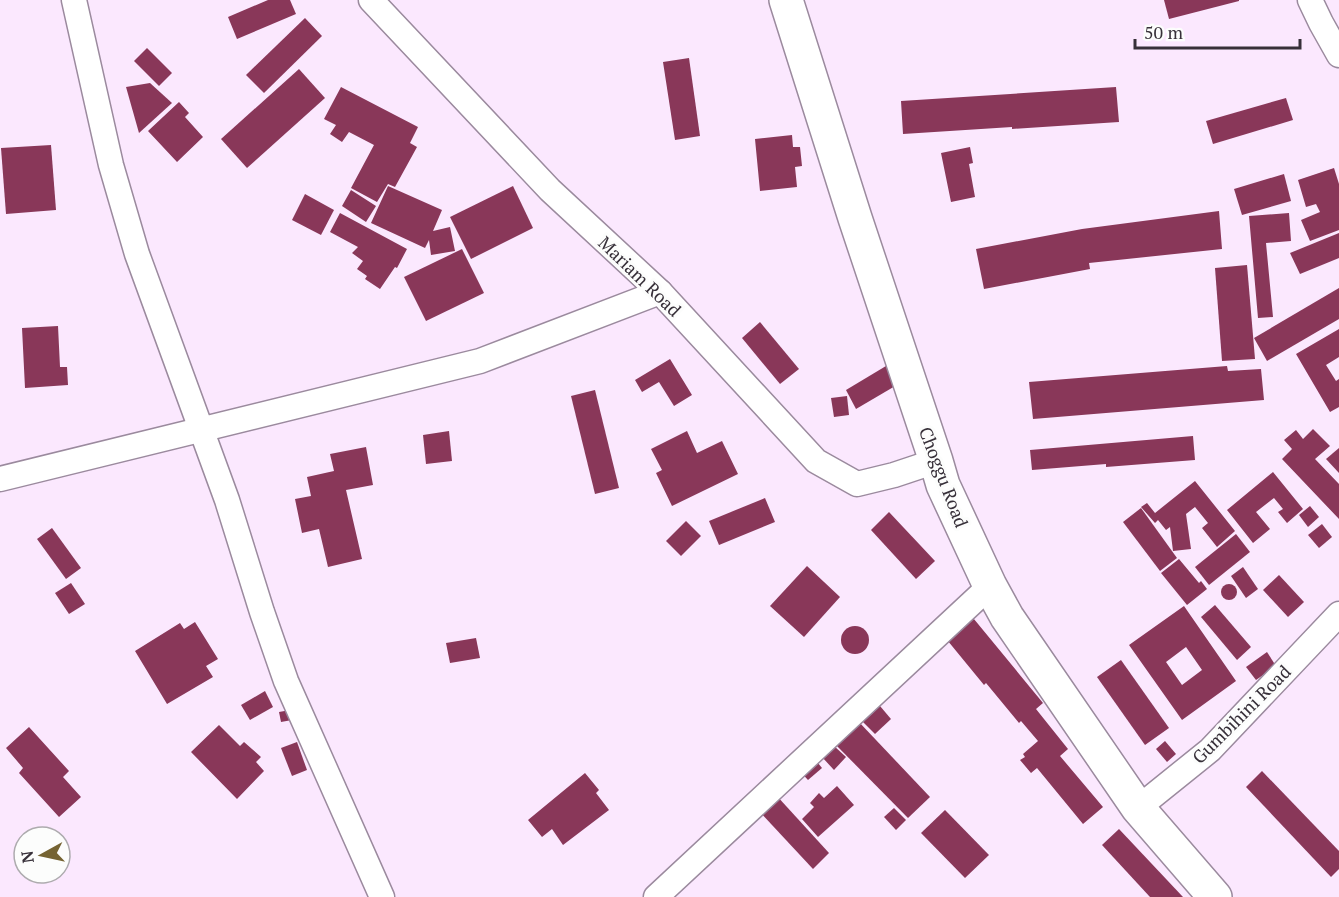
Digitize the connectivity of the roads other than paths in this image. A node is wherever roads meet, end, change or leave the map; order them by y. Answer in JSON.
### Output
{"nodes":[{"id":1,"x":74,"y":0,"type":"edge"},
{"id":2,"x":371,"y":0,"type":"edge"},
{"id":3,"x":786,"y":0,"type":"edge"},
{"id":4,"x":1310,"y":0,"type":"edge"},
{"id":5,"x":1339,"y":56,"type":"edge"},
{"id":6,"x":660,"y":292,"type":"junction"},
{"id":7,"x":201,"y":429,"type":"junction"},
{"id":8,"x":936,"y":461,"type":"junction"},
{"id":9,"x":0,"y":479,"type":"edge"},
{"id":10,"x":990,"y":586,"type":"junction"},
{"id":11,"x":1339,"y":614,"type":"edge"},
{"id":12,"x":1138,"y":808,"type":"junction"},
{"id":13,"x":382,"y":897,"type":"edge"},
{"id":14,"x":656,"y":897,"type":"edge"},
{"id":15,"x":1215,"y":897,"type":"edge"}],
"edges":[{"from":1,"to":7,"type":"street"},
{"from":2,"to":6,"type":"street","name":"Mariam Road"},
{"from":3,"to":8,"type":"main road","name":"Choggu Road"},
{"from":4,"to":5,"type":"street"},
{"from":6,"to":7,"type":"street"},
{"from":6,"to":8,"type":"street","name":"Mariam Road"},
{"from":7,"to":9,"type":"street"},
{"from":7,"to":13,"type":"street"},
{"from":8,"to":10,"type":"main road","name":"Choggu Road"},
{"from":10,"to":12,"type":"main road","name":"Choggu Road"},
{"from":10,"to":14,"type":"street"},
{"from":11,"to":12,"type":"street","name":"Gumbihini Road"},
{"from":12,"to":15,"type":"main road","name":"Choggu Road"}]}
